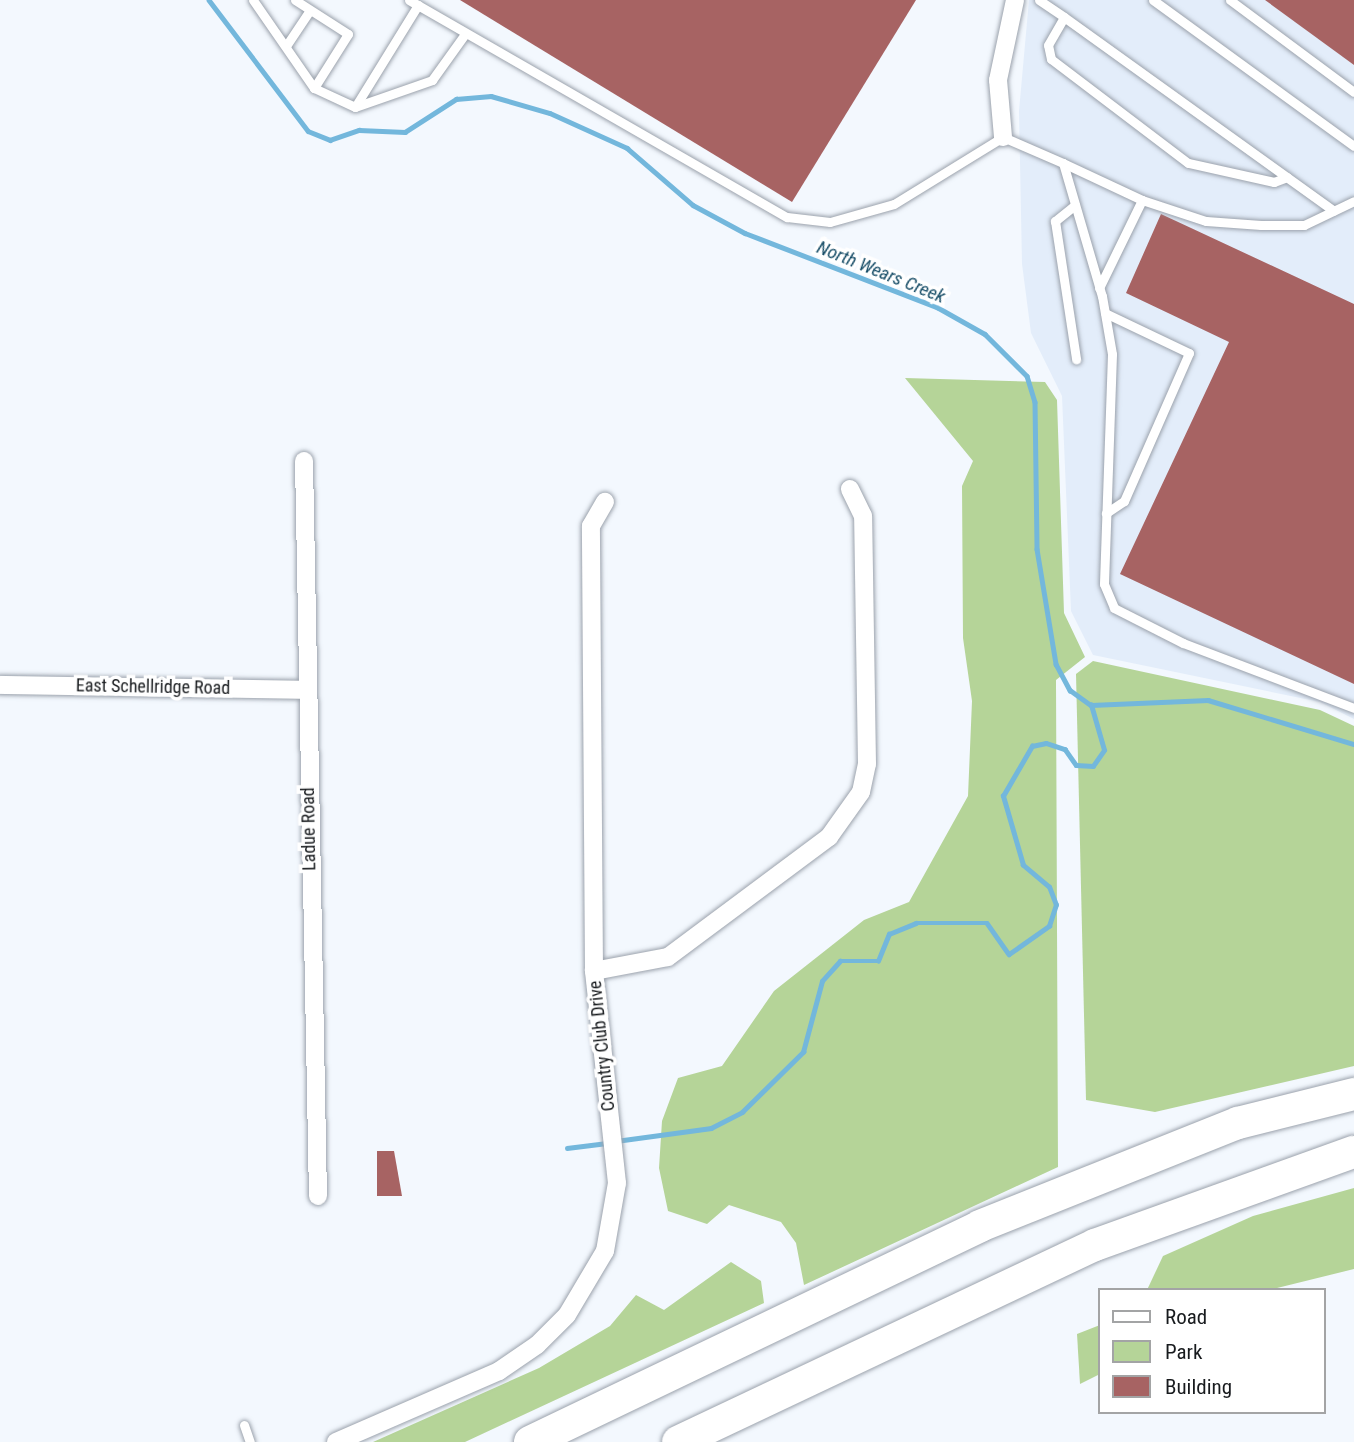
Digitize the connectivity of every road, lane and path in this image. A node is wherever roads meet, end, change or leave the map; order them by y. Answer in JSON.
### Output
{"nodes":[{"id":1,"x":295,"y":0,"type":"edge"},
{"id":2,"x":1015,"y":0,"type":"edge"},
{"id":3,"x":1039,"y":0,"type":"edge"},
{"id":4,"x":1153,"y":0,"type":"edge"},
{"id":5,"x":1230,"y":0,"type":"edge"},
{"id":6,"x":257,"y":2,"type":"edge"},
{"id":7,"x":413,"y":3,"type":"edge"},
{"id":8,"x":310,"y":10,"type":"junction"},
{"id":9,"x":1064,"y":17,"type":"junction"},
{"id":10,"x":465,"y":34,"type":"junction"},
{"id":11,"x":286,"y":46,"type":"junction"},
{"id":12,"x":314,"y":88,"type":"junction"},
{"id":13,"x":1354,"y":92,"type":"edge"},
{"id":14,"x":355,"y":107,"type":"junction"},
{"id":15,"x":1003,"y":137,"type":"junction"},
{"id":16,"x":1354,"y":146,"type":"edge"},
{"id":17,"x":1063,"y":163,"type":"junction"},
{"id":18,"x":1287,"y":177,"type":"junction"},
{"id":19,"x":1142,"y":200,"type":"junction"},
{"id":20,"x":1354,"y":201,"type":"edge"},
{"id":21,"x":1075,"y":205,"type":"junction"},
{"id":22,"x":1334,"y":211,"type":"junction"},
{"id":23,"x":1099,"y":288,"type":"junction"},
{"id":24,"x":1105,"y":313,"type":"junction"},
{"id":25,"x":1076,"y":359,"type":"dead end"},
{"id":26,"x":304,"y":461,"type":"dead end"},
{"id":27,"x":850,"y":489,"type":"dead end"},
{"id":28,"x":605,"y":502,"type":"dead end"},
{"id":29,"x":1107,"y":513,"type":"junction"},
{"id":30,"x":0,"y":685,"type":"edge"},
{"id":31,"x":306,"y":690,"type":"junction"},
{"id":32,"x":1354,"y":708,"type":"edge"},
{"id":33,"x":594,"y":971,"type":"junction"},
{"id":34,"x":1354,"y":1094,"type":"edge"},
{"id":35,"x":1354,"y":1152,"type":"edge"},
{"id":36,"x":318,"y":1196,"type":"dead end"},
{"id":37,"x":244,"y":1425,"type":"dead end"},
{"id":38,"x":250,"y":1442,"type":"edge"},
{"id":39,"x":336,"y":1442,"type":"edge"},
{"id":40,"x":530,"y":1442,"type":"edge"},
{"id":41,"x":678,"y":1442,"type":"edge"}],
"edges":[{"from":1,"to":8,"type":"lane"},
{"from":2,"to":15,"type":"street"},
{"from":3,"to":9,"type":"lane"},
{"from":4,"to":16,"type":"lane"},
{"from":5,"to":13,"type":"lane"},
{"from":6,"to":11,"type":"lane"},
{"from":7,"to":10,"type":"lane"},
{"from":7,"to":14,"type":"lane"},
{"from":8,"to":11,"type":"lane"},
{"from":8,"to":12,"type":"lane"},
{"from":9,"to":18,"type":"lane"},
{"from":9,"to":18,"type":"lane"},
{"from":10,"to":14,"type":"lane"},
{"from":10,"to":15,"type":"lane"},
{"from":11,"to":12,"type":"lane"},
{"from":12,"to":14,"type":"lane"},
{"from":15,"to":17,"type":"lane"},
{"from":17,"to":19,"type":"lane"},
{"from":17,"to":21,"type":"lane"},
{"from":18,"to":22,"type":"lane"},
{"from":19,"to":22,"type":"lane"},
{"from":19,"to":23,"type":"lane"},
{"from":20,"to":22,"type":"lane"},
{"from":21,"to":23,"type":"lane"},
{"from":21,"to":25,"type":"lane"},
{"from":23,"to":24,"type":"lane"},
{"from":24,"to":29,"type":"lane"},
{"from":24,"to":29,"type":"lane"},
{"from":26,"to":31,"type":"street","name":"Ladue Road"},
{"from":27,"to":33,"type":"street"},
{"from":28,"to":33,"type":"street","name":"Country Club Drive"},
{"from":29,"to":32,"type":"lane"},
{"from":30,"to":31,"type":"street","name":"East Schellridge Road"},
{"from":31,"to":36,"type":"street","name":"Ladue Road"},
{"from":33,"to":39,"type":"street","name":"Country Club Drive"},
{"from":34,"to":40,"type":"highway"},
{"from":35,"to":41,"type":"highway"},
{"from":37,"to":38,"type":"lane"}]}
